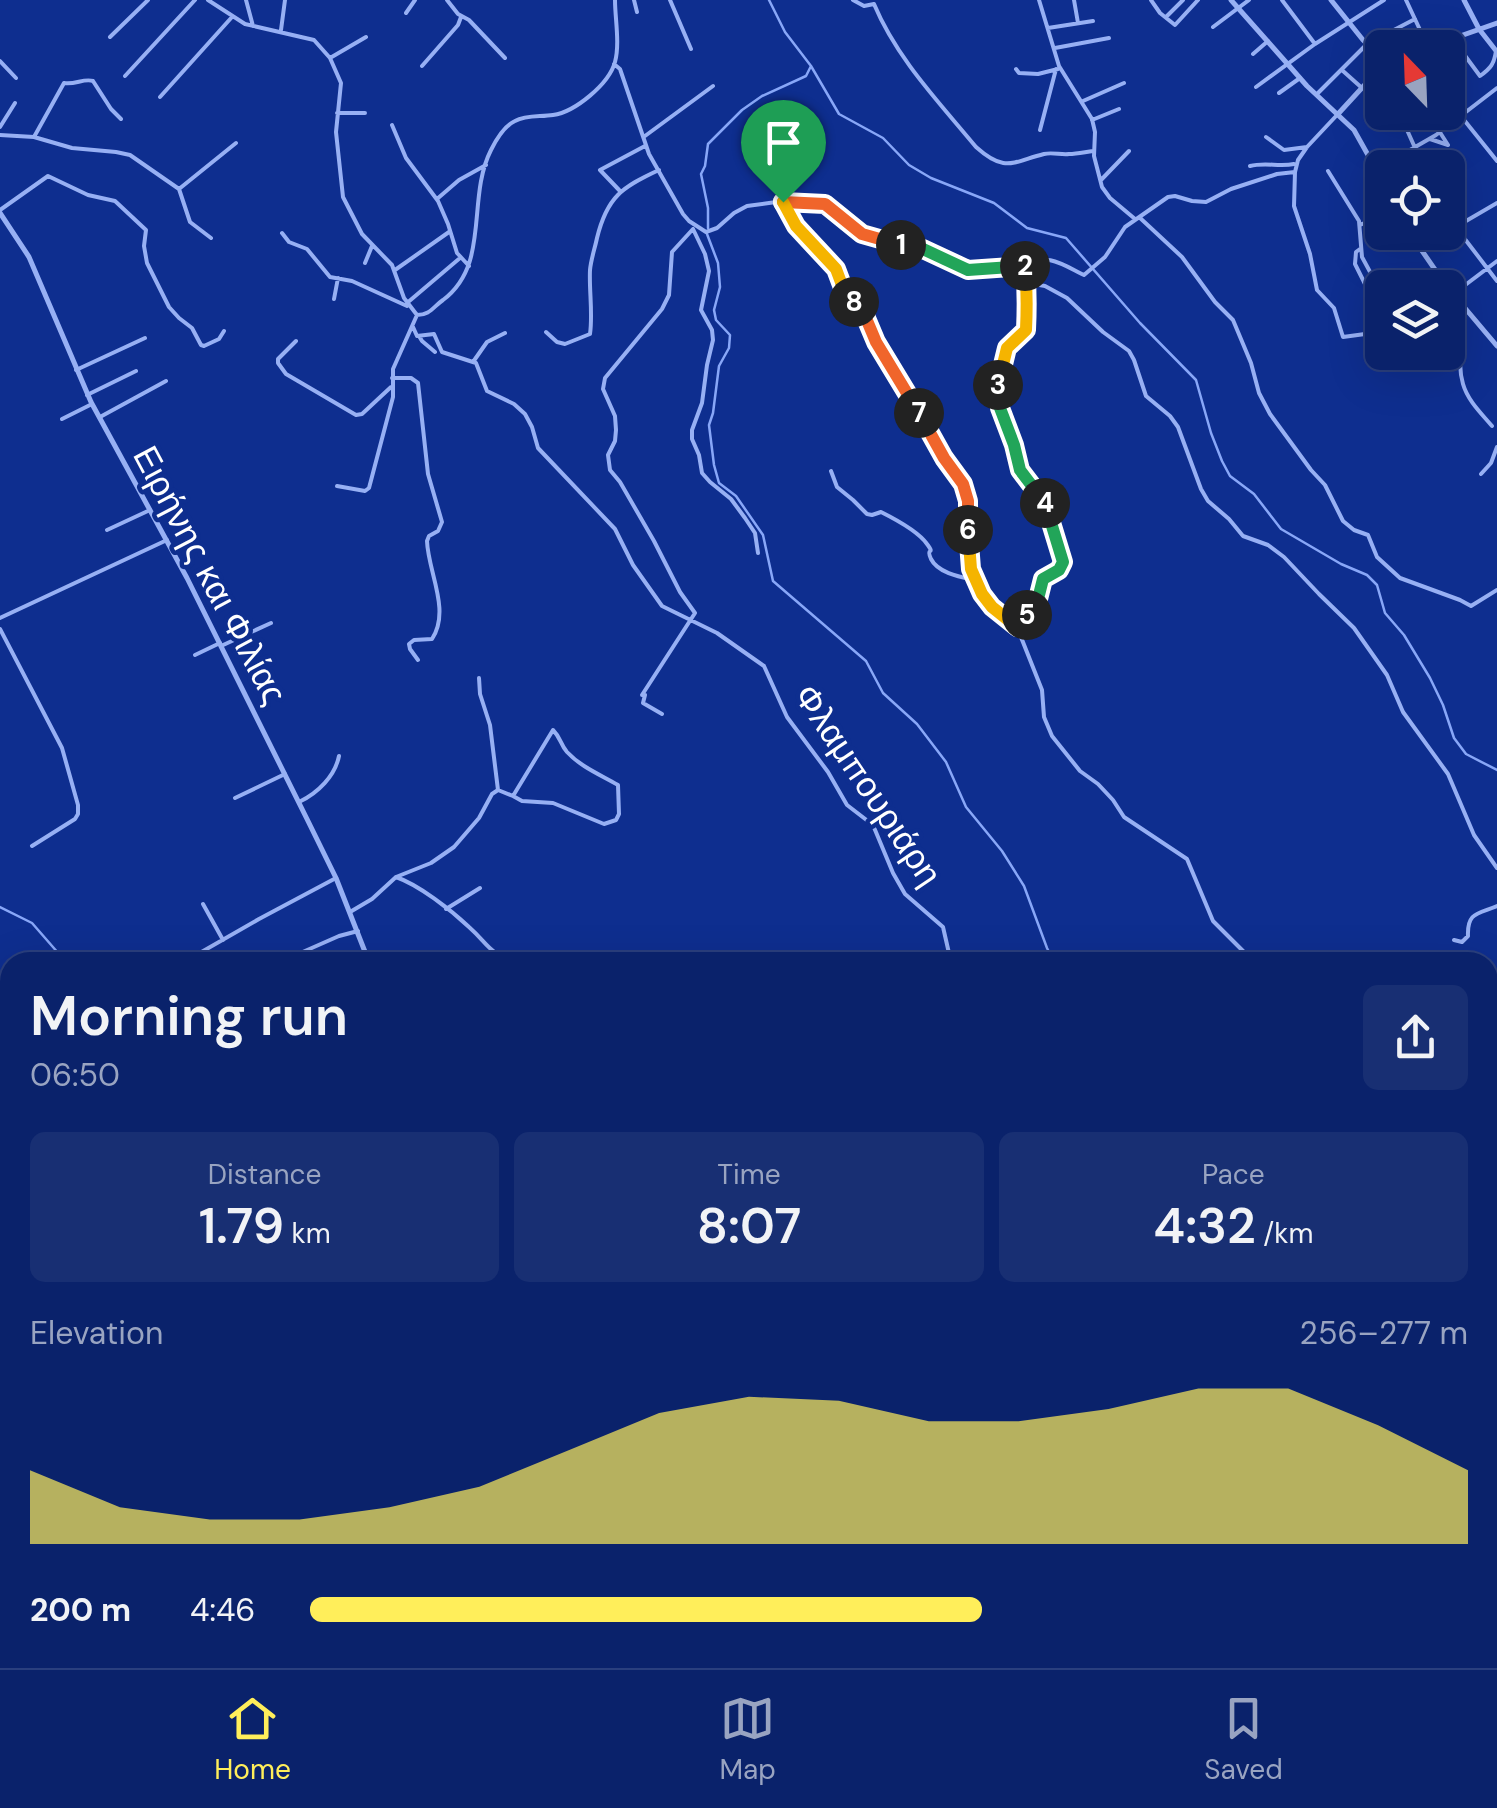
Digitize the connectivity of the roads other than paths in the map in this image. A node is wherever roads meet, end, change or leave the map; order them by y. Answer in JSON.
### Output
{"nodes":[{"id":1,"x":148,"y":0,"type":"edge"},
{"id":2,"x":194,"y":0,"type":"edge"},
{"id":3,"x":208,"y":0,"type":"edge"},
{"id":4,"x":246,"y":0,"type":"edge"},
{"id":5,"x":285,"y":0,"type":"edge"},
{"id":6,"x":415,"y":0,"type":"edge"},
{"id":7,"x":447,"y":0,"type":"edge"},
{"id":8,"x":615,"y":0,"type":"edge"},
{"id":9,"x":634,"y":0,"type":"edge"},
{"id":10,"x":670,"y":0,"type":"edge"},
{"id":11,"x":853,"y":0,"type":"edge"},
{"id":12,"x":1039,"y":0,"type":"edge"},
{"id":13,"x":1074,"y":0,"type":"edge"},
{"id":14,"x":1151,"y":0,"type":"edge"},
{"id":15,"x":1165,"y":0,"type":"edge"},
{"id":16,"x":1182,"y":0,"type":"edge"},
{"id":17,"x":1198,"y":0,"type":"edge"},
{"id":18,"x":1231,"y":0,"type":"edge"},
{"id":19,"x":1249,"y":0,"type":"edge"},
{"id":20,"x":1282,"y":0,"type":"edge"},
{"id":21,"x":1332,"y":0,"type":"edge"},
{"id":22,"x":1370,"y":0,"type":"edge"},
{"id":23,"x":1384,"y":0,"type":"edge"},
{"id":24,"x":1406,"y":0,"type":"edge"},
{"id":25,"x":1464,"y":0,"type":"edge"},
{"id":26,"x":1374,"y":6,"type":"junction"},
{"id":27,"x":1238,"y":7,"type":"junction"},
{"id":28,"x":1158,"y":10,"type":"junction"},
{"id":29,"x":637,"y":12,"type":"dead end"},
{"id":30,"x":406,"y":13,"type":"dead end"},
{"id":31,"x":232,"y":17,"type":"junction"},
{"id":32,"x":462,"y":17,"type":"junction"},
{"id":33,"x":1166,"y":17,"type":"junction"},
{"id":34,"x":1415,"y":20,"type":"junction"},
{"id":35,"x":1093,"y":21,"type":"dead end"},
{"id":36,"x":1349,"y":22,"type":"junction"},
{"id":37,"x":1078,"y":23,"type":"junction"},
{"id":38,"x":1497,"y":23,"type":"edge"},
{"id":39,"x":253,"y":26,"type":"junction"},
{"id":40,"x":1213,"y":27,"type":"dead end"},
{"id":41,"x":1048,"y":28,"type":"junction"},
{"id":42,"x":1479,"y":28,"type":"junction"},
{"id":43,"x":1395,"y":30,"type":"edge"},
{"id":44,"x":1419,"y":30,"type":"edge"},
{"id":45,"x":280,"y":32,"type":"junction"},
{"id":46,"x":1465,"y":33,"type":"edge"},
{"id":47,"x":110,"y":37,"type":"dead end"},
{"id":48,"x":366,"y":37,"type":"dead end"},
{"id":49,"x":1109,"y":38,"type":"dead end"},
{"id":50,"x":1268,"y":41,"type":"junction"},
{"id":51,"x":1365,"y":41,"type":"edge"},
{"id":52,"x":1315,"y":44,"type":"junction"},
{"id":53,"x":1365,"y":47,"type":"edge"},
{"id":54,"x":1053,"y":48,"type":"junction"},
{"id":55,"x":691,"y":49,"type":"dead end"},
{"id":56,"x":1496,"y":52,"type":"edge"},
{"id":57,"x":1253,"y":54,"type":"dead end"},
{"id":58,"x":1465,"y":56,"type":"edge"},
{"id":59,"x":330,"y":58,"type":"junction"},
{"id":60,"x":504,"y":58,"type":"dead end"},
{"id":61,"x":0,"y":61,"type":"edge"},
{"id":62,"x":614,"y":64,"type":"junction"},
{"id":63,"x":1288,"y":64,"type":"junction"},
{"id":64,"x":422,"y":66,"type":"dead end"},
{"id":65,"x":1016,"y":68,"type":"dead end"},
{"id":66,"x":1058,"y":69,"type":"junction"},
{"id":67,"x":8,"y":70,"type":"junction"},
{"id":68,"x":1342,"y":70,"type":"junction"},
{"id":69,"x":125,"y":76,"type":"dead end"},
{"id":70,"x":0,"y":77,"type":"edge"},
{"id":71,"x":16,"y":78,"type":"dead end"},
{"id":72,"x":1300,"y":78,"type":"junction"},
{"id":73,"x":1124,"y":83,"type":"dead end"},
{"id":74,"x":1365,"y":85,"type":"edge"},
{"id":75,"x":713,"y":86,"type":"dead end"},
{"id":76,"x":1256,"y":87,"type":"dead end"},
{"id":77,"x":1362,"y":88,"type":"junction"},
{"id":78,"x":1497,"y":88,"type":"edge"},
{"id":79,"x":1280,"y":92,"type":"dead end"},
{"id":80,"x":1316,"y":94,"type":"junction"},
{"id":81,"x":160,"y":97,"type":"dead end"},
{"id":82,"x":1082,"y":101,"type":"junction"},
{"id":83,"x":15,"y":104,"type":"dead end"},
{"id":84,"x":1119,"y":109,"type":"dead end"},
{"id":85,"x":337,"y":112,"type":"junction"},
{"id":86,"x":365,"y":113,"type":"dead end"},
{"id":87,"x":1465,"y":113,"type":"edge"},
{"id":88,"x":1338,"y":114,"type":"junction"},
{"id":89,"x":121,"y":119,"type":"dead end"},
{"id":90,"x":1092,"y":120,"type":"junction"},
{"id":91,"x":1465,"y":121,"type":"edge"},
{"id":92,"x":392,"y":124,"type":"dead end"},
{"id":93,"x":0,"y":127,"type":"edge"},
{"id":94,"x":1040,"y":130,"type":"dead end"},
{"id":95,"x":1407,"y":130,"type":"edge"},
{"id":96,"x":1443,"y":130,"type":"edge"},
{"id":97,"x":1440,"y":132,"type":"junction"},
{"id":98,"x":0,"y":135,"type":"edge"},
{"id":99,"x":34,"y":136,"type":"junction"},
{"id":100,"x":644,"y":137,"type":"junction"},
{"id":101,"x":1266,"y":137,"type":"dead end"},
{"id":102,"x":1430,"y":138,"type":"junction"},
{"id":103,"x":236,"y":144,"type":"dead end"},
{"id":104,"x":1497,"y":144,"type":"edge"},
{"id":105,"x":646,"y":145,"type":"junction"},
{"id":106,"x":1307,"y":147,"type":"junction"},
{"id":107,"x":1415,"y":148,"type":"junction"},
{"id":108,"x":1093,"y":150,"type":"junction"},
{"id":109,"x":1366,"y":150,"type":"edge"},
{"id":110,"x":1411,"y":150,"type":"edge"},
{"id":111,"x":1129,"y":151,"type":"dead end"},
{"id":112,"x":1490,"y":152,"type":"junction"},
{"id":113,"x":1497,"y":161,"type":"edge"},
{"id":114,"x":1297,"y":163,"type":"junction"},
{"id":115,"x":486,"y":165,"type":"junction"},
{"id":116,"x":1250,"y":166,"type":"dead end"},
{"id":117,"x":658,"y":170,"type":"junction"},
{"id":118,"x":1328,"y":170,"type":"dead end"},
{"id":119,"x":1295,"y":172,"type":"junction"},
{"id":120,"x":1100,"y":182,"type":"junction"},
{"id":121,"x":179,"y":190,"type":"junction"},
{"id":122,"x":620,"y":192,"type":"junction"},
{"id":123,"x":437,"y":199,"type":"junction"},
{"id":124,"x":783,"y":202,"type":"junction"},
{"id":125,"x":1497,"y":203,"type":"edge"},
{"id":126,"x":0,"y":212,"type":"edge"},
{"id":127,"x":1137,"y":218,"type":"junction"},
{"id":128,"x":688,"y":221,"type":"junction"},
{"id":129,"x":1465,"y":222,"type":"edge"},
{"id":130,"x":1365,"y":223,"type":"edge"},
{"id":131,"x":1360,"y":225,"type":"junction"},
{"id":132,"x":693,"y":229,"type":"junction"},
{"id":133,"x":450,"y":231,"type":"junction"},
{"id":134,"x":282,"y":233,"type":"dead end"},
{"id":135,"x":211,"y":238,"type":"dead end"},
{"id":136,"x":1465,"y":242,"type":"edge"},
{"id":137,"x":372,"y":246,"type":"junction"},
{"id":138,"x":1360,"y":249,"type":"junction"},
{"id":139,"x":460,"y":258,"type":"junction"},
{"id":140,"x":1497,"y":261,"type":"edge"},
{"id":141,"x":365,"y":264,"type":"dead end"},
{"id":142,"x":469,"y":266,"type":"junction"},
{"id":143,"x":1026,"y":266,"type":"junction"},
{"id":144,"x":395,"y":270,"type":"junction"},
{"id":145,"x":1368,"y":270,"type":"edge"},
{"id":146,"x":1487,"y":270,"type":"junction"},
{"id":147,"x":338,"y":278,"type":"junction"},
{"id":148,"x":1497,"y":282,"type":"edge"},
{"id":149,"x":1028,"y":283,"type":"junction"},
{"id":150,"x":1465,"y":283,"type":"edge"},
{"id":151,"x":334,"y":299,"type":"dead end"},
{"id":152,"x":408,"y":305,"type":"junction"},
{"id":153,"x":1465,"y":310,"type":"edge"},
{"id":154,"x":418,"y":315,"type":"junction"},
{"id":155,"x":413,"y":327,"type":"junction"},
{"id":156,"x":224,"y":331,"type":"dead end"},
{"id":157,"x":546,"y":332,"type":"dead end"},
{"id":158,"x":504,"y":334,"type":"dead end"},
{"id":159,"x":419,"y":336,"type":"junction"},
{"id":160,"x":145,"y":338,"type":"dead end"},
{"id":161,"x":296,"y":341,"type":"dead end"},
{"id":162,"x":1497,"y":346,"type":"edge"},
{"id":163,"x":435,"y":352,"type":"dead end"},
{"id":164,"x":473,"y":362,"type":"junction"},
{"id":165,"x":76,"y":370,"type":"junction"},
{"id":166,"x":1461,"y":370,"type":"edge"},
{"id":167,"x":136,"y":371,"type":"dead end"},
{"id":168,"x":392,"y":378,"type":"junction"},
{"id":169,"x":166,"y":381,"type":"dead end"},
{"id":170,"x":391,"y":387,"type":"junction"},
{"id":171,"x":87,"y":395,"type":"junction"},
{"id":172,"x":92,"y":404,"type":"junction"},
{"id":173,"x":98,"y":418,"type":"junction"},
{"id":174,"x":62,"y":419,"type":"dead end"},
{"id":175,"x":1492,"y":426,"type":"dead end"},
{"id":176,"x":1497,"y":450,"type":"edge"},
{"id":177,"x":831,"y":471,"type":"dead end"},
{"id":178,"x":1481,"y":474,"type":"dead end"},
{"id":179,"x":337,"y":486,"type":"dead end"},
{"id":180,"x":150,"y":510,"type":"junction"},
{"id":181,"x":107,"y":530,"type":"dead end"},
{"id":182,"x":167,"y":540,"type":"junction"},
{"id":183,"x":758,"y":553,"type":"dead end"},
{"id":184,"x":975,"y":580,"type":"junction"},
{"id":185,"x":1497,"y":590,"type":"edge"},
{"id":186,"x":0,"y":618,"type":"edge"},
{"id":187,"x":692,"y":621,"type":"junction"},
{"id":188,"x":271,"y":623,"type":"dead end"},
{"id":189,"x":1017,"y":627,"type":"junction"},
{"id":190,"x":0,"y":629,"type":"edge"},
{"id":191,"x":220,"y":644,"type":"junction"},
{"id":192,"x":196,"y":655,"type":"dead end"},
{"id":193,"x":418,"y":660,"type":"dead end"},
{"id":194,"x":478,"y":678,"type":"dead end"},
{"id":195,"x":662,"y":714,"type":"dead end"},
{"id":196,"x":338,"y":756,"type":"dead end"},
{"id":197,"x":285,"y":774,"type":"junction"},
{"id":198,"x":498,"y":790,"type":"junction"},
{"id":199,"x":513,"y":796,"type":"junction"},
{"id":200,"x":235,"y":798,"type":"dead end"},
{"id":201,"x":299,"y":802,"type":"junction"},
{"id":202,"x":32,"y":846,"type":"dead end"},
{"id":203,"x":1497,"y":868,"type":"edge"},
{"id":204,"x":396,"y":877,"type":"junction"},
{"id":205,"x":336,"y":878,"type":"junction"},
{"id":206,"x":480,"y":888,"type":"dead end"},
{"id":207,"x":203,"y":904,"type":"dead end"},
{"id":208,"x":1497,"y":906,"type":"edge"},
{"id":209,"x":446,"y":909,"type":"junction"},
{"id":210,"x":350,"y":912,"type":"junction"},
{"id":211,"x":358,"y":931,"type":"junction"},
{"id":212,"x":223,"y":940,"type":"junction"},
{"id":213,"x":1454,"y":940,"type":"dead end"},
{"id":214,"x":202,"y":952,"type":"edge"},
{"id":215,"x":303,"y":952,"type":"edge"},
{"id":216,"x":366,"y":952,"type":"edge"},
{"id":217,"x":494,"y":952,"type":"edge"},
{"id":218,"x":949,"y":952,"type":"edge"},
{"id":219,"x":1244,"y":952,"type":"edge"}],
"edges":[{"from":1,"to":47,"type":"street"},
{"from":2,"to":69,"type":"street"},
{"from":3,"to":31,"type":"street"},
{"from":4,"to":39,"type":"street"},
{"from":5,"to":45,"type":"street"},
{"from":6,"to":30,"type":"street"},
{"from":7,"to":32,"type":"street"},
{"from":8,"to":62,"type":"street"},
{"from":9,"to":29,"type":"street"},
{"from":10,"to":55,"type":"street"},
{"from":11,"to":108,"type":"street"},
{"from":12,"to":41,"type":"street"},
{"from":13,"to":37,"type":"street"},
{"from":14,"to":28,"type":"street"},
{"from":15,"to":28,"type":"street"},
{"from":16,"to":33,"type":"street"},
{"from":17,"to":33,"type":"street"},
{"from":18,"to":27,"type":"street"},
{"from":19,"to":27,"type":"street"},
{"from":20,"to":52,"type":"street"},
{"from":21,"to":36,"type":"street"},
{"from":22,"to":26,"type":"street"},
{"from":23,"to":26,"type":"street"},
{"from":24,"to":34,"type":"street"},
{"from":25,"to":42,"type":"street"},
{"from":26,"to":36,"type":"street"},
{"from":27,"to":40,"type":"street"},
{"from":27,"to":50,"type":"street"},
{"from":28,"to":33,"type":"street"},
{"from":31,"to":39,"type":"street"},
{"from":31,"to":81,"type":"street"},
{"from":32,"to":60,"type":"street"},
{"from":32,"to":64,"type":"street"},
{"from":34,"to":43,"type":"street"},
{"from":34,"to":44,"type":"street"},
{"from":35,"to":37,"type":"street"},
{"from":36,"to":51,"type":"street"},
{"from":36,"to":52,"type":"street"},
{"from":37,"to":41,"type":"street"},
{"from":38,"to":42,"type":"street"},
{"from":39,"to":45,"type":"street"},
{"from":41,"to":54,"type":"street"},
{"from":42,"to":46,"type":"street"},
{"from":42,"to":56,"type":"street"},
{"from":45,"to":59,"type":"street"},
{"from":48,"to":59,"type":"street"},
{"from":49,"to":54,"type":"street"},
{"from":50,"to":57,"type":"street"},
{"from":50,"to":63,"type":"street"},
{"from":52,"to":63,"type":"street"},
{"from":53,"to":68,"type":"street"},
{"from":54,"to":66,"type":"street"},
{"from":56,"to":58,"type":"street"},
{"from":59,"to":85,"type":"street"},
{"from":61,"to":67,"type":"street"},
{"from":62,"to":100,"type":"street"},
{"from":62,"to":115,"type":"street"},
{"from":63,"to":72,"type":"street"},
{"from":63,"to":76,"type":"street"},
{"from":65,"to":66,"type":"street"},
{"from":66,"to":82,"type":"street"},
{"from":66,"to":94,"type":"street"},
{"from":67,"to":70,"type":"street"},
{"from":67,"to":71,"type":"street"},
{"from":68,"to":77,"type":"street"},
{"from":68,"to":80,"type":"street"},
{"from":72,"to":79,"type":"street"},
{"from":72,"to":80,"type":"street"},
{"from":73,"to":82,"type":"street"},
{"from":74,"to":77,"type":"street"},
{"from":75,"to":100,"type":"street"},
{"from":77,"to":88,"type":"street"},
{"from":78,"to":87,"type":"street"},
{"from":80,"to":88,"type":"street"},
{"from":82,"to":90,"type":"street"},
{"from":83,"to":93,"type":"street"},
{"from":84,"to":90,"type":"street"},
{"from":85,"to":86,"type":"street"},
{"from":85,"to":137,"type":"street"},
{"from":88,"to":106,"type":"street"},
{"from":88,"to":109,"type":"street"},
{"from":89,"to":99,"type":"street"},
{"from":90,"to":108,"type":"street"},
{"from":91,"to":112,"type":"street"},
{"from":92,"to":123,"type":"street"},
{"from":95,"to":107,"type":"street"},
{"from":96,"to":97,"type":"street"},
{"from":97,"to":102,"type":"street"},
{"from":97,"to":102,"type":"street"},
{"from":98,"to":99,"type":"street"},
{"from":99,"to":121,"type":"street"},
{"from":100,"to":105,"type":"street"},
{"from":101,"to":106,"type":"street"},
{"from":102,"to":107,"type":"street"},
{"from":103,"to":121,"type":"street"},
{"from":104,"to":112,"type":"street"},
{"from":105,"to":117,"type":"street"},
{"from":105,"to":122,"type":"street"},
{"from":106,"to":114,"type":"street"},
{"from":107,"to":110,"type":"street"},
{"from":108,"to":120,"type":"street"},
{"from":111,"to":120,"type":"street"},
{"from":112,"to":113,"type":"street"},
{"from":114,"to":116,"type":"street"},
{"from":114,"to":119,"type":"street"},
{"from":115,"to":123,"type":"street"},
{"from":115,"to":142,"type":"street"},
{"from":117,"to":122,"type":"street"},
{"from":117,"to":128,"type":"street"},
{"from":118,"to":131,"type":"street"},
{"from":119,"to":127,"type":"street"},
{"from":119,"to":138,"type":"street"},
{"from":120,"to":127,"type":"street"},
{"from":121,"to":135,"type":"street"},
{"from":122,"to":157,"type":"street"},
{"from":123,"to":133,"type":"street"},
{"from":124,"to":128,"type":"street"},
{"from":124,"to":143,"type":"street"},
{"from":124,"to":184,"type":"street"},
{"from":125,"to":129,"type":"street"},
{"from":126,"to":156,"type":"street"},
{"from":126,"to":165,"type":"street","name":"Ειρήνης και Φιλίας"},
{"from":127,"to":143,"type":"street"},
{"from":127,"to":185,"type":"street"},
{"from":128,"to":132,"type":"street"},
{"from":130,"to":131,"type":"street"},
{"from":131,"to":138,"type":"street"},
{"from":132,"to":183,"type":"street"},
{"from":132,"to":187,"type":"street"},
{"from":133,"to":139,"type":"street"},
{"from":133,"to":144,"type":"street"},
{"from":134,"to":147,"type":"street"},
{"from":136,"to":146,"type":"street"},
{"from":137,"to":141,"type":"street"},
{"from":137,"to":144,"type":"street"},
{"from":138,"to":145,"type":"street"},
{"from":139,"to":142,"type":"street"},
{"from":139,"to":152,"type":"street"},
{"from":140,"to":146,"type":"street"},
{"from":142,"to":154,"type":"street"},
{"from":143,"to":149,"type":"street"},
{"from":144,"to":152,"type":"street"},
{"from":146,"to":148,"type":"street"},
{"from":146,"to":150,"type":"street"},
{"from":147,"to":151,"type":"street"},
{"from":147,"to":152,"type":"street"},
{"from":149,"to":189,"type":"street"},
{"from":149,"to":203,"type":"street"},
{"from":152,"to":154,"type":"street"},
{"from":153,"to":162,"type":"street"},
{"from":154,"to":155,"type":"street"},
{"from":155,"to":159,"type":"street","name":"Φλαμπουριάρη"},
{"from":155,"to":168,"type":"street"},
{"from":158,"to":164,"type":"street"},
{"from":159,"to":163,"type":"street"},
{"from":159,"to":164,"type":"street","name":"Φλαμπουριάρη"},
{"from":160,"to":165,"type":"street"},
{"from":161,"to":170,"type":"street"},
{"from":164,"to":187,"type":"street","name":"Φλαμπουριάρη"},
{"from":165,"to":171,"type":"street","name":"Ειρήνης και Φιλίας"},
{"from":166,"to":175,"type":"street"},
{"from":167,"to":171,"type":"street"},
{"from":168,"to":170,"type":"street"},
{"from":168,"to":193,"type":"street"},
{"from":169,"to":173,"type":"street"},
{"from":170,"to":179,"type":"street"},
{"from":171,"to":172,"type":"street","name":"Ειρήνης και Φιλίας"},
{"from":172,"to":173,"type":"street","name":"Ειρήνης και Φιλίας"},
{"from":172,"to":174,"type":"street"},
{"from":173,"to":180,"type":"street","name":"Ειρήνης και Φιλίας"},
{"from":176,"to":178,"type":"street"},
{"from":177,"to":184,"type":"street"},
{"from":180,"to":181,"type":"street"},
{"from":180,"to":182,"type":"street","name":"Ειρήνης και Φιλίας"},
{"from":182,"to":186,"type":"street"},
{"from":182,"to":191,"type":"street","name":"Ειρήνης και Φιλίας"},
{"from":184,"to":189,"type":"street"},
{"from":187,"to":195,"type":"street"},
{"from":187,"to":218,"type":"street","name":"Φλαμπουριάρη"},
{"from":188,"to":191,"type":"street"},
{"from":189,"to":219,"type":"street"},
{"from":190,"to":202,"type":"street"},
{"from":191,"to":192,"type":"street"},
{"from":191,"to":197,"type":"street","name":"Ειρήνης και Φιλίας"},
{"from":194,"to":198,"type":"street"},
{"from":196,"to":201,"type":"street"},
{"from":197,"to":200,"type":"street"},
{"from":197,"to":201,"type":"street","name":"Ειρήνης και Φιλίας"},
{"from":198,"to":199,"type":"street"},
{"from":198,"to":204,"type":"street"},
{"from":199,"to":199,"type":"street"},
{"from":201,"to":205,"type":"street","name":"Ειρήνης και Φιλίας"},
{"from":204,"to":209,"type":"street"},
{"from":204,"to":210,"type":"street"},
{"from":205,"to":210,"type":"street","name":"Ειρήνης και Φιλίας"},
{"from":205,"to":212,"type":"street"},
{"from":206,"to":209,"type":"street"},
{"from":207,"to":212,"type":"street"},
{"from":208,"to":213,"type":"street"},
{"from":209,"to":217,"type":"street"},
{"from":210,"to":211,"type":"street","name":"Ειρήνης και Φιλίας"},
{"from":211,"to":215,"type":"street"},
{"from":211,"to":216,"type":"street","name":"Ειρήνης και Φιλίας"},
{"from":212,"to":214,"type":"street"}]}
